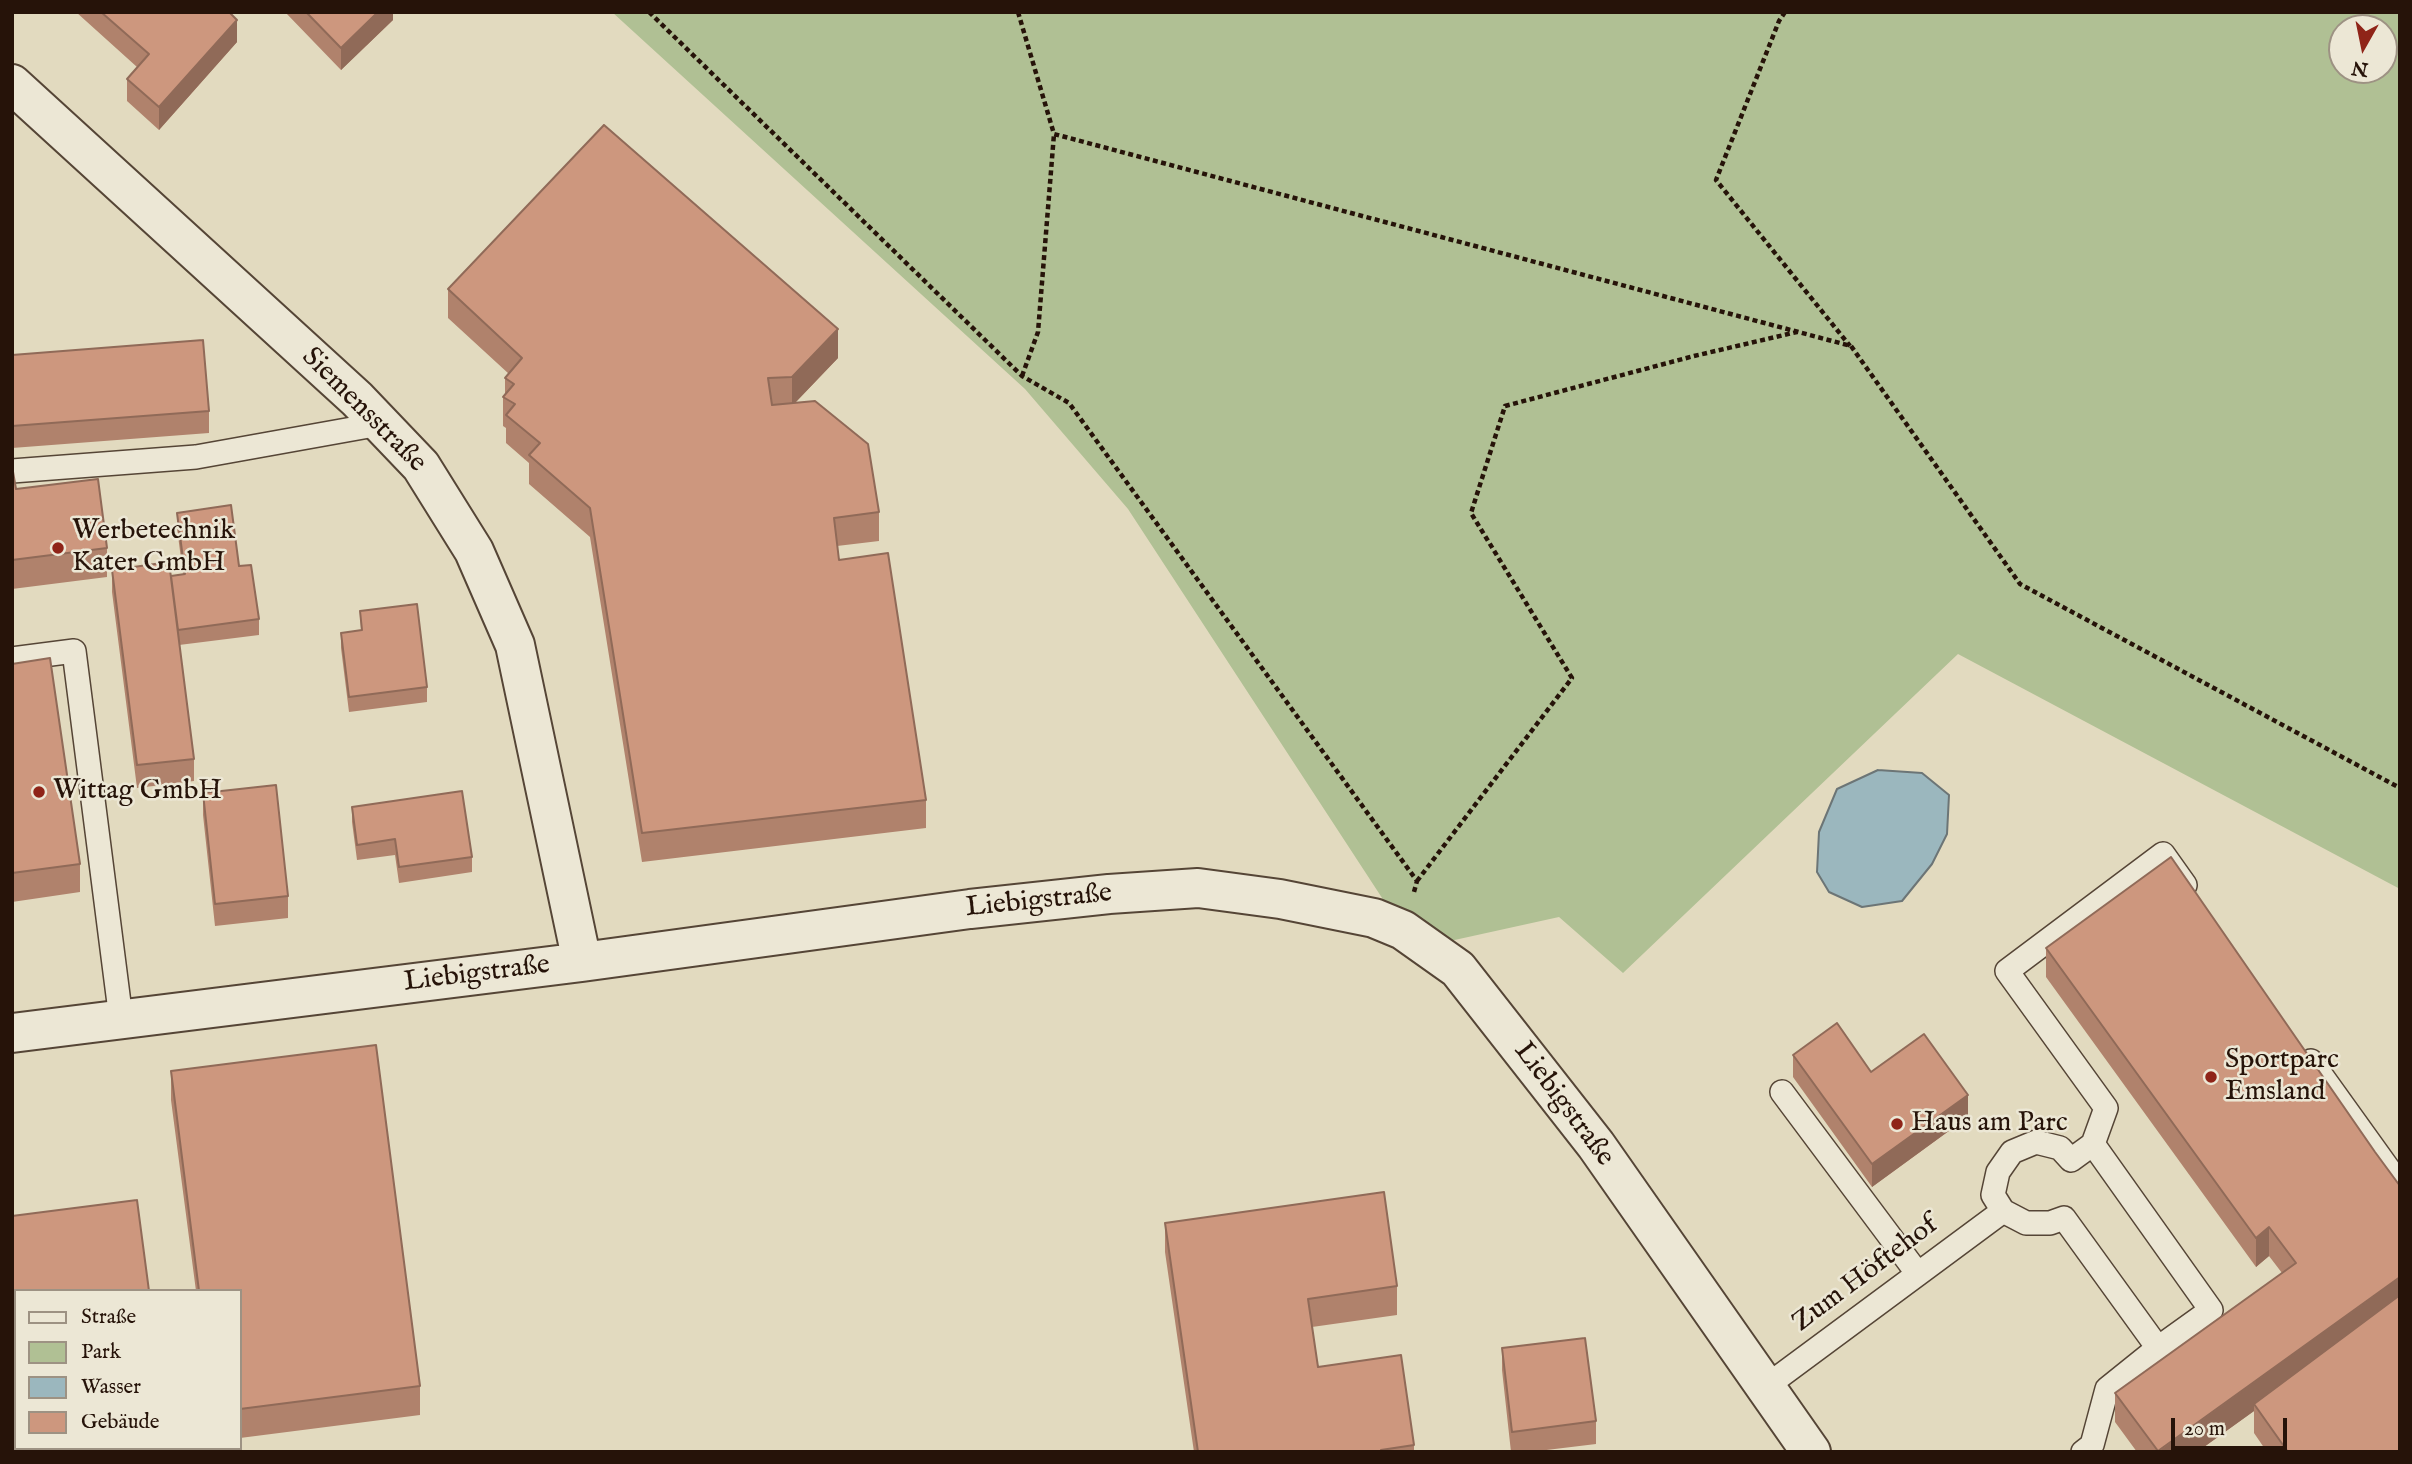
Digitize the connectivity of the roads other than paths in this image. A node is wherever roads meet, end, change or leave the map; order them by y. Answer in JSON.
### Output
{"nodes":[{"id":1,"x":12,"y":84,"type":"edge"},
{"id":2,"x":380,"y":424,"type":"junction"},
{"id":3,"x":12,"y":471,"type":"edge"},
{"id":4,"x":12,"y":659,"type":"edge"},
{"id":5,"x":2195,"y":898,"type":"edge"},
{"id":6,"x":582,"y":962,"type":"junction"},
{"id":7,"x":121,"y":1019,"type":"junction"},
{"id":8,"x":12,"y":1033,"type":"edge"},
{"id":9,"x":2297,"y":1041,"type":"edge"},
{"id":10,"x":1782,"y":1092,"type":"dead end"},
{"id":11,"x":2093,"y":1144,"type":"junction"},
{"id":12,"x":2400,"y":1185,"type":"edge"},
{"id":13,"x":2003,"y":1210,"type":"junction"},
{"id":14,"x":1918,"y":1274,"type":"junction"},
{"id":15,"x":2158,"y":1348,"type":"junction"},
{"id":16,"x":1764,"y":1388,"type":"junction"},
{"id":17,"x":2090,"y":1450,"type":"edge"},
{"id":18,"x":1811,"y":1452,"type":"edge"}],
"edges":[{"from":1,"to":2,"type":"street","name":"Siemensstraße"},
{"from":2,"to":3,"type":"lane"},
{"from":2,"to":6,"type":"street","name":"Siemensstraße"},
{"from":4,"to":7,"type":"lane"},
{"from":5,"to":11,"type":"lane"},
{"from":6,"to":7,"type":"street","name":"Liebigstraße"},
{"from":6,"to":16,"type":"street","name":"Liebigstraße"},
{"from":7,"to":8,"type":"street","name":"Liebigstraße"},
{"from":9,"to":12,"type":"lane"},
{"from":10,"to":14,"type":"lane"},
{"from":11,"to":13,"type":"lane"},
{"from":11,"to":15,"type":"lane"},
{"from":13,"to":14,"type":"lane","name":"Zum Höftehof"},
{"from":13,"to":15,"type":"lane"},
{"from":14,"to":16,"type":"lane","name":"Zum Höftehof"},
{"from":15,"to":17,"type":"lane"},
{"from":16,"to":18,"type":"street","name":"Liebigstraße"}]}
